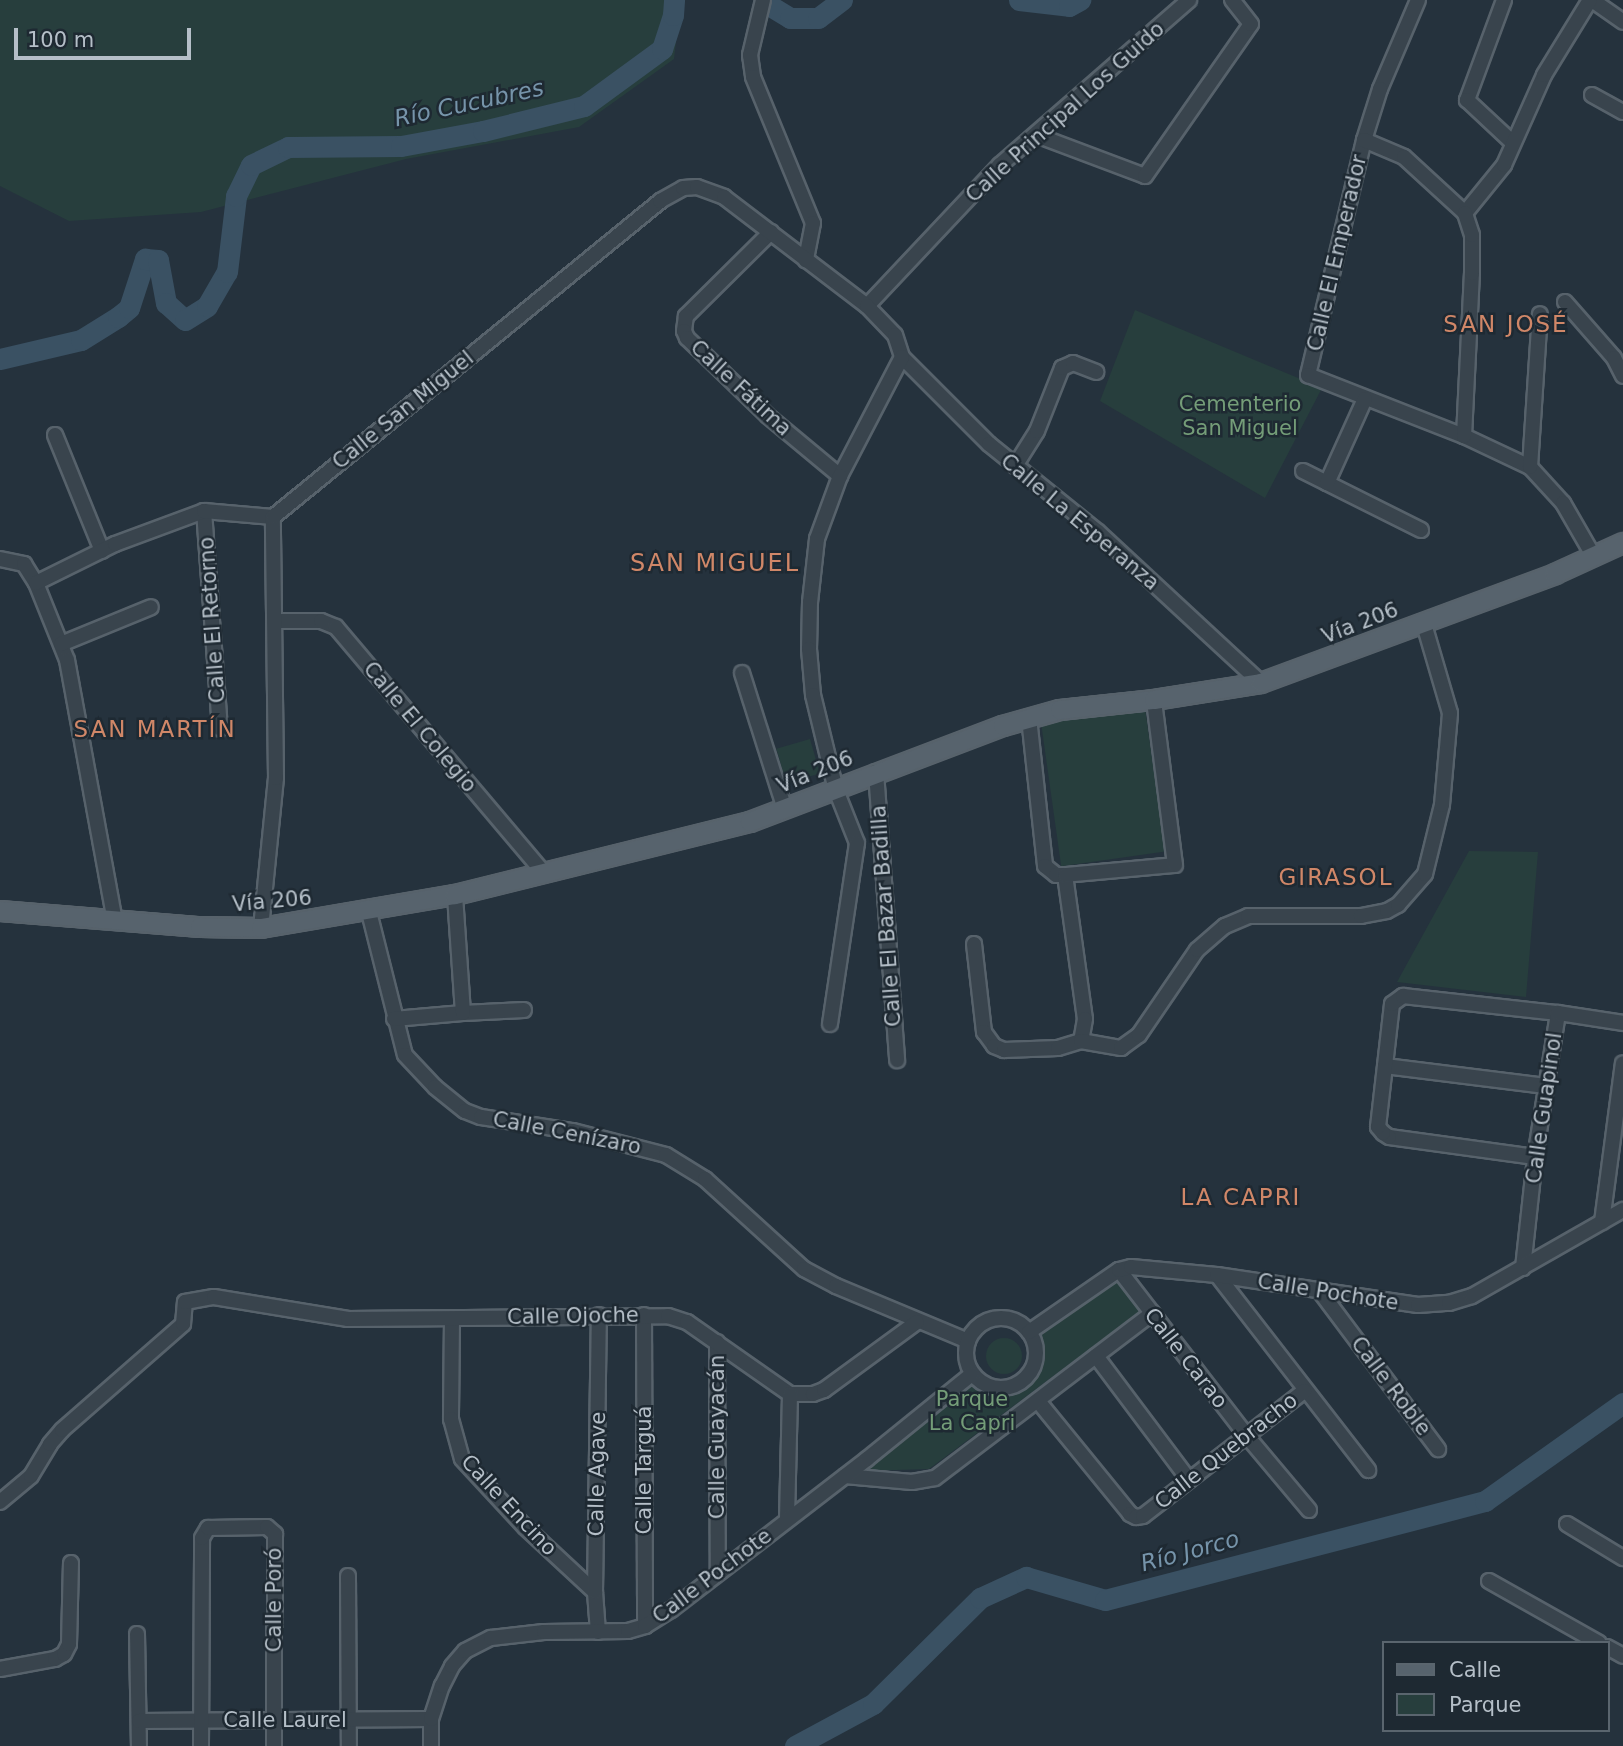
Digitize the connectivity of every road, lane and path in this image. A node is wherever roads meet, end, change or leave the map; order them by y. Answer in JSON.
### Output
{"nodes":[{"id":1,"x":763,"y":0,"type":"edge"},
{"id":2,"x":1189,"y":0,"type":"edge"},
{"id":3,"x":1232,"y":0,"type":"edge"},
{"id":4,"x":1418,"y":0,"type":"edge"},
{"id":5,"x":1504,"y":0,"type":"edge"},
{"id":6,"x":1591,"y":0,"type":"edge"},
{"id":7,"x":1623,"y":22,"type":"edge"},
{"id":8,"x":1592,"y":95,"type":"dead end"},
{"id":9,"x":1623,"y":112,"type":"edge"},
{"id":10,"x":1036,"y":135,"type":"junction"},
{"id":11,"x":1364,"y":140,"type":"junction"},
{"id":12,"x":1512,"y":142,"type":"junction"},
{"id":13,"x":1465,"y":212,"type":"junction"},
{"id":14,"x":771,"y":232,"type":"junction"},
{"id":15,"x":806,"y":260,"type":"junction"},
{"id":16,"x":1564,"y":302,"type":"dead end"},
{"id":17,"x":867,"y":306,"type":"junction"},
{"id":18,"x":1540,"y":314,"type":"dead end"},
{"id":19,"x":902,"y":357,"type":"junction"},
{"id":20,"x":1096,"y":372,"type":"dead end"},
{"id":21,"x":1623,"y":376,"type":"edge"},
{"id":22,"x":1365,"y":399,"type":"junction"},
{"id":23,"x":55,"y":435,"type":"dead end"},
{"id":24,"x":1464,"y":436,"type":"junction"},
{"id":25,"x":1015,"y":466,"type":"junction"},
{"id":26,"x":1530,"y":467,"type":"junction"},
{"id":27,"x":1303,"y":471,"type":"dead end"},
{"id":28,"x":839,"y":476,"type":"junction"},
{"id":29,"x":1327,"y":483,"type":"junction"},
{"id":30,"x":204,"y":511,"type":"junction"},
{"id":31,"x":273,"y":517,"type":"junction"},
{"id":32,"x":1421,"y":530,"type":"dead end"},
{"id":33,"x":1623,"y":543,"type":"edge"},
{"id":34,"x":102,"y":551,"type":"junction"},
{"id":35,"x":1594,"y":557,"type":"junction"},
{"id":36,"x":0,"y":559,"type":"edge"},
{"id":37,"x":36,"y":583,"type":"junction"},
{"id":38,"x":151,"y":607,"type":"dead end"},
{"id":39,"x":276,"y":621,"type":"junction"},
{"id":40,"x":1424,"y":624,"type":"junction"},
{"id":41,"x":61,"y":644,"type":"junction"},
{"id":42,"x":742,"y":673,"type":"dead end"},
{"id":43,"x":1261,"y":683,"type":"junction"},
{"id":44,"x":1154,"y":700,"type":"junction"},
{"id":45,"x":1029,"y":718,"type":"junction"},
{"id":46,"x":220,"y":728,"type":"dead end"},
{"id":47,"x":876,"y":772,"type":"junction"},
{"id":48,"x":836,"y":790,"type":"junction"},
{"id":49,"x":785,"y":809,"type":"junction"},
{"id":50,"x":544,"y":873,"type":"junction"},
{"id":51,"x":1065,"y":875,"type":"junction"},
{"id":52,"x":455,"y":895,"type":"junction"},
{"id":53,"x":0,"y":911,"type":"edge"},
{"id":54,"x":369,"y":912,"type":"junction"},
{"id":55,"x":115,"y":921,"type":"junction"},
{"id":56,"x":261,"y":928,"type":"junction"},
{"id":57,"x":974,"y":944,"type":"dead end"},
{"id":58,"x":524,"y":1010,"type":"dead end"},
{"id":59,"x":463,"y":1013,"type":"junction"},
{"id":60,"x":1558,"y":1013,"type":"junction"},
{"id":61,"x":394,"y":1019,"type":"junction"},
{"id":62,"x":1623,"y":1023,"type":"edge"},
{"id":63,"x":830,"y":1024,"type":"dead end"},
{"id":64,"x":1081,"y":1041,"type":"junction"},
{"id":65,"x":897,"y":1060,"type":"dead end"},
{"id":66,"x":1623,"y":1063,"type":"edge"},
{"id":67,"x":1385,"y":1066,"type":"junction"},
{"id":68,"x":1546,"y":1086,"type":"junction"},
{"id":69,"x":1535,"y":1157,"type":"junction"},
{"id":70,"x":1623,"y":1210,"type":"edge"},
{"id":71,"x":1602,"y":1222,"type":"junction"},
{"id":72,"x":1523,"y":1268,"type":"junction"},
{"id":73,"x":1119,"y":1270,"type":"junction"},
{"id":74,"x":1217,"y":1275,"type":"junction"},
{"id":75,"x":1320,"y":1290,"type":"junction"},
{"id":76,"x":1152,"y":1313,"type":"junction"},
{"id":77,"x":599,"y":1315,"type":"junction"},
{"id":78,"x":644,"y":1315,"type":"junction"},
{"id":79,"x":452,"y":1320,"type":"junction"},
{"id":80,"x":917,"y":1322,"type":"junction"},
{"id":81,"x":1029,"y":1332,"type":"junction"},
{"id":82,"x":968,"y":1341,"type":"junction"},
{"id":83,"x":717,"y":1342,"type":"junction"},
{"id":84,"x":1096,"y":1356,"type":"junction"},
{"id":85,"x":972,"y":1374,"type":"junction"},
{"id":86,"x":1304,"y":1391,"type":"junction"},
{"id":87,"x":790,"y":1394,"type":"junction"},
{"id":88,"x":1038,"y":1401,"type":"junction"},
{"id":89,"x":1246,"y":1435,"type":"junction"},
{"id":90,"x":1438,"y":1449,"type":"dead end"},
{"id":91,"x":1368,"y":1470,"type":"dead end"},
{"id":92,"x":845,"y":1476,"type":"junction"},
{"id":93,"x":1189,"y":1480,"type":"junction"},
{"id":94,"x":0,"y":1502,"type":"edge"},
{"id":95,"x":1309,"y":1510,"type":"dead end"},
{"id":96,"x":788,"y":1518,"type":"junction"},
{"id":97,"x":1567,"y":1524,"type":"dead end"},
{"id":98,"x":1623,"y":1558,"type":"edge"},
{"id":99,"x":71,"y":1563,"type":"dead end"},
{"id":100,"x":718,"y":1573,"type":"junction"},
{"id":101,"x":348,"y":1576,"type":"dead end"},
{"id":102,"x":1489,"y":1581,"type":"dead end"},
{"id":103,"x":595,"y":1592,"type":"junction"},
{"id":104,"x":645,"y":1626,"type":"junction"},
{"id":105,"x":598,"y":1632,"type":"junction"},
{"id":106,"x":137,"y":1634,"type":"dead end"},
{"id":107,"x":1595,"y":1641,"type":"edge"},
{"id":108,"x":0,"y":1669,"type":"edge"},
{"id":109,"x":349,"y":1719,"type":"junction"},
{"id":110,"x":431,"y":1719,"type":"junction"},
{"id":111,"x":201,"y":1720,"type":"junction"},
{"id":112,"x":274,"y":1720,"type":"junction"},
{"id":113,"x":139,"y":1721,"type":"junction"},
{"id":114,"x":139,"y":1746,"type":"edge"},
{"id":115,"x":201,"y":1746,"type":"edge"},
{"id":116,"x":274,"y":1746,"type":"edge"},
{"id":117,"x":349,"y":1746,"type":"edge"},
{"id":118,"x":431,"y":1746,"type":"edge"}],
"edges":[{"from":1,"to":15,"type":"street"},
{"from":2,"to":10,"type":"street","name":"Calle Principal Los Guido"},
{"from":3,"to":10,"type":"street"},
{"from":4,"to":11,"type":"street","name":"Calle El Emperador"},
{"from":5,"to":12,"type":"street"},
{"from":6,"to":7,"type":"street"},
{"from":6,"to":12,"type":"street"},
{"from":8,"to":9,"type":"street"},
{"from":10,"to":17,"type":"street","name":"Calle Principal Los Guido"},
{"from":11,"to":13,"type":"street"},
{"from":11,"to":22,"type":"street","name":"Calle El Emperador"},
{"from":12,"to":13,"type":"street"},
{"from":13,"to":24,"type":"street"},
{"from":14,"to":15,"type":"street","name":"Calle San Miguel"},
{"from":14,"to":28,"type":"street","name":"Calle Fátima"},
{"from":14,"to":31,"type":"street","name":"Calle San Miguel"},
{"from":15,"to":17,"type":"street","name":"Calle San Miguel"},
{"from":16,"to":21,"type":"street"},
{"from":17,"to":19,"type":"street"},
{"from":18,"to":26,"type":"street"},
{"from":19,"to":25,"type":"street","name":"Calle La Esperanza"},
{"from":19,"to":28,"type":"street"},
{"from":20,"to":25,"type":"street"},
{"from":22,"to":24,"type":"street","name":"Calle El Emperador"},
{"from":22,"to":29,"type":"street"},
{"from":23,"to":34,"type":"street"},
{"from":24,"to":26,"type":"street","name":"Calle El Emperador"},
{"from":25,"to":43,"type":"street","name":"Calle La Esperanza"},
{"from":26,"to":35,"type":"street","name":"Calle El Emperador"},
{"from":27,"to":29,"type":"street"},
{"from":28,"to":48,"type":"street"},
{"from":29,"to":32,"type":"street"},
{"from":30,"to":31,"type":"street"},
{"from":30,"to":34,"type":"street"},
{"from":30,"to":46,"type":"street","name":"Calle El Retorno"},
{"from":31,"to":39,"type":"street"},
{"from":33,"to":35,"type":"main road","name":"Vía 206"},
{"from":34,"to":37,"type":"street"},
{"from":35,"to":40,"type":"main road","name":"Vía 206"},
{"from":36,"to":37,"type":"street"},
{"from":37,"to":41,"type":"street"},
{"from":38,"to":41,"type":"street"},
{"from":39,"to":50,"type":"street","name":"Calle El Colegio"},
{"from":39,"to":56,"type":"street"},
{"from":40,"to":43,"type":"main road","name":"Vía 206"},
{"from":40,"to":64,"type":"street"},
{"from":41,"to":55,"type":"street"},
{"from":42,"to":49,"type":"street"},
{"from":43,"to":44,"type":"main road","name":"Vía 206"},
{"from":44,"to":45,"type":"main road","name":"Vía 206"},
{"from":44,"to":51,"type":"street"},
{"from":45,"to":47,"type":"main road","name":"Vía 206"},
{"from":45,"to":51,"type":"street"},
{"from":47,"to":48,"type":"main road","name":"Vía 206"},
{"from":47,"to":65,"type":"street","name":"Calle El Bazar Badilla"},
{"from":48,"to":49,"type":"main road","name":"Vía 206"},
{"from":48,"to":63,"type":"street"},
{"from":49,"to":50,"type":"main road","name":"Vía 206"},
{"from":50,"to":52,"type":"main road","name":"Vía 206"},
{"from":51,"to":64,"type":"street"},
{"from":52,"to":54,"type":"main road","name":"Vía 206"},
{"from":52,"to":59,"type":"street"},
{"from":53,"to":55,"type":"main road","name":"Vía 206"},
{"from":54,"to":56,"type":"main road","name":"Vía 206"},
{"from":54,"to":61,"type":"street","name":"Calle Cenízaro"},
{"from":55,"to":56,"type":"main road","name":"Vía 206"},
{"from":57,"to":64,"type":"street"},
{"from":58,"to":59,"type":"street"},
{"from":59,"to":61,"type":"street"},
{"from":60,"to":62,"type":"street","name":"Calle Guapinol"},
{"from":60,"to":67,"type":"street"},
{"from":60,"to":68,"type":"street","name":"Calle Guapinol"},
{"from":61,"to":80,"type":"street","name":"Calle Cenízaro"},
{"from":66,"to":71,"type":"street"},
{"from":67,"to":68,"type":"street"},
{"from":67,"to":69,"type":"street"},
{"from":68,"to":69,"type":"street","name":"Calle Guapinol"},
{"from":69,"to":72,"type":"street","name":"Calle Guapinol"},
{"from":70,"to":71,"type":"street","name":"Calle Pochote"},
{"from":71,"to":72,"type":"street","name":"Calle Pochote"},
{"from":72,"to":75,"type":"street","name":"Calle Pochote"},
{"from":73,"to":74,"type":"street","name":"Calle Pochote"},
{"from":73,"to":76,"type":"street","name":"Calle Carao"},
{"from":73,"to":81,"type":"street"},
{"from":74,"to":75,"type":"street","name":"Calle Pochote"},
{"from":74,"to":86,"type":"street"},
{"from":75,"to":90,"type":"street","name":"Calle Roble"},
{"from":76,"to":84,"type":"street"},
{"from":76,"to":89,"type":"street","name":"Calle Carao"},
{"from":77,"to":78,"type":"street","name":"Calle Ojoche"},
{"from":77,"to":79,"type":"street","name":"Calle Ojoche"},
{"from":77,"to":103,"type":"street","name":"Calle Agave"},
{"from":78,"to":83,"type":"street","name":"Calle Ojoche"},
{"from":78,"to":104,"type":"street","name":"Calle Targuá"},
{"from":79,"to":94,"type":"street","name":"Calle Ojoche"},
{"from":79,"to":103,"type":"street","name":"Calle Encino"},
{"from":80,"to":82,"type":"street","name":"Calle Cenízaro"},
{"from":80,"to":87,"type":"street"},
{"from":81,"to":82,"type":"street"},
{"from":81,"to":85,"type":"street"},
{"from":82,"to":85,"type":"street"},
{"from":83,"to":87,"type":"street","name":"Calle Ojoche"},
{"from":83,"to":100,"type":"street","name":"Calle Guayacán"},
{"from":84,"to":88,"type":"street"},
{"from":84,"to":93,"type":"street"},
{"from":85,"to":92,"type":"street","name":"Calle Pochote"},
{"from":86,"to":89,"type":"street","name":"Calle Quebracho"},
{"from":86,"to":91,"type":"street"},
{"from":87,"to":96,"type":"street"},
{"from":88,"to":92,"type":"street"},
{"from":88,"to":93,"type":"street","name":"Calle Quebracho"},
{"from":89,"to":93,"type":"street","name":"Calle Quebracho"},
{"from":89,"to":95,"type":"street","name":"Calle Carao"},
{"from":92,"to":96,"type":"street","name":"Calle Pochote"},
{"from":96,"to":100,"type":"street","name":"Calle Pochote"},
{"from":97,"to":98,"type":"street"},
{"from":99,"to":108,"type":"street"},
{"from":100,"to":104,"type":"street","name":"Calle Pochote"},
{"from":101,"to":109,"type":"street"},
{"from":102,"to":107,"type":"street"},
{"from":103,"to":105,"type":"street","name":"Calle Agave"},
{"from":104,"to":105,"type":"street","name":"Calle Pochote"},
{"from":105,"to":110,"type":"street","name":"Calle Pochote"},
{"from":106,"to":113,"type":"street"},
{"from":109,"to":110,"type":"street","name":"Calle Laurel"},
{"from":109,"to":112,"type":"street","name":"Calle Laurel"},
{"from":109,"to":117,"type":"street"},
{"from":110,"to":118,"type":"street","name":"Calle Pochote"},
{"from":111,"to":112,"type":"street","name":"Calle Laurel"},
{"from":111,"to":112,"type":"street","name":"Calle Poró"},
{"from":111,"to":113,"type":"street","name":"Calle Laurel"},
{"from":111,"to":115,"type":"street"},
{"from":112,"to":116,"type":"street"},
{"from":113,"to":114,"type":"street"}]}
